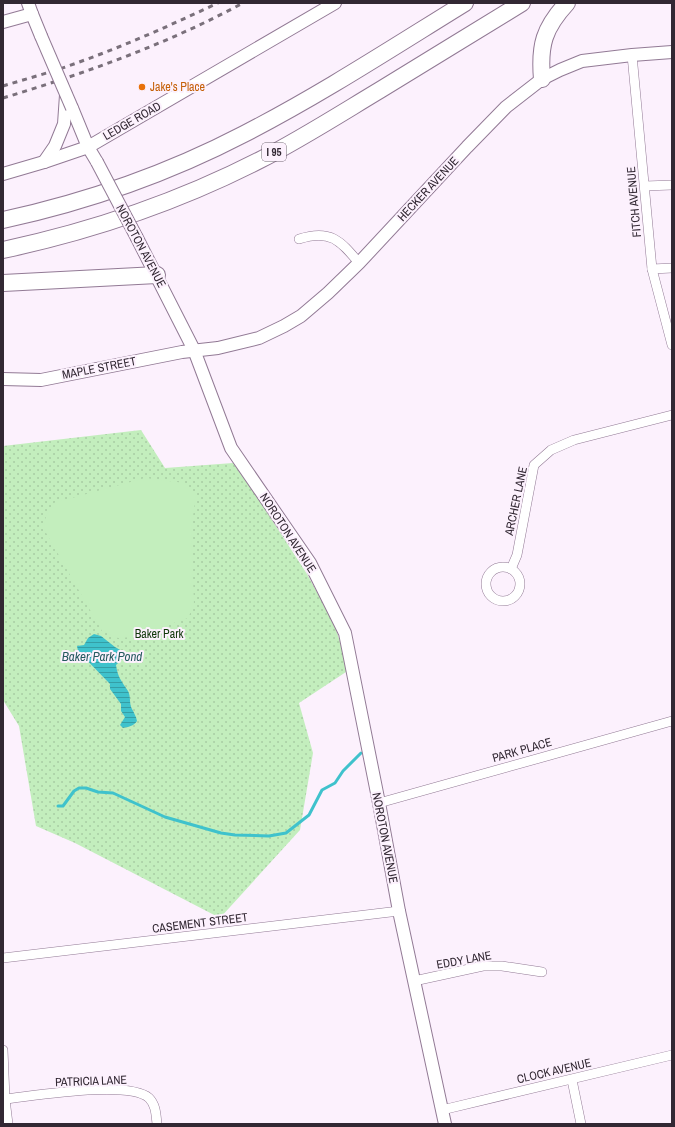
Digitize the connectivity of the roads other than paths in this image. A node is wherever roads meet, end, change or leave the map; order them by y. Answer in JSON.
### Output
{"nodes":[{"id":1,"x":335,"y":3,"type":"edge"},
{"id":2,"x":465,"y":3,"type":"edge"},
{"id":3,"x":522,"y":3,"type":"edge"},
{"id":4,"x":567,"y":3,"type":"edge"},
{"id":5,"x":30,"y":9,"type":"edge"},
{"id":6,"x":3,"y":22,"type":"edge"},
{"id":7,"x":672,"y":52,"type":"edge"},
{"id":8,"x":632,"y":55,"type":"junction"},
{"id":9,"x":542,"y":78,"type":"junction"},
{"id":10,"x":66,"y":95,"type":"junction"},
{"id":11,"x":88,"y":146,"type":"junction"},
{"id":12,"x":44,"y":162,"type":"junction"},
{"id":13,"x":3,"y":174,"type":"edge"},
{"id":14,"x":672,"y":184,"type":"edge"},
{"id":15,"x":644,"y":186,"type":"junction"},
{"id":16,"x":3,"y":220,"type":"edge"},
{"id":17,"x":298,"y":239,"type":"dead end"},
{"id":18,"x":3,"y":250,"type":"edge"},
{"id":19,"x":359,"y":263,"type":"junction"},
{"id":20,"x":672,"y":268,"type":"edge"},
{"id":21,"x":652,"y":269,"type":"junction"},
{"id":22,"x":157,"y":275,"type":"junction"},
{"id":23,"x":3,"y":283,"type":"edge"},
{"id":24,"x":672,"y":345,"type":"edge"},
{"id":25,"x":194,"y":350,"type":"junction"},
{"id":26,"x":3,"y":379,"type":"edge"},
{"id":27,"x":672,"y":415,"type":"edge"},
{"id":28,"x":511,"y":569,"type":"dead end"},
{"id":29,"x":672,"y":721,"type":"edge"},
{"id":30,"x":379,"y":803,"type":"junction"},
{"id":31,"x":399,"y":911,"type":"junction"},
{"id":32,"x":3,"y":958,"type":"edge"},
{"id":33,"x":542,"y":972,"type":"dead end"},
{"id":34,"x":414,"y":981,"type":"junction"},
{"id":35,"x":3,"y":1050,"type":"edge"},
{"id":36,"x":672,"y":1056,"type":"edge"},
{"id":37,"x":572,"y":1080,"type":"junction"},
{"id":38,"x":5,"y":1099,"type":"junction"},
{"id":39,"x":442,"y":1110,"type":"junction"},
{"id":40,"x":8,"y":1124,"type":"edge"},
{"id":41,"x":157,"y":1124,"type":"edge"},
{"id":42,"x":445,"y":1124,"type":"edge"},
{"id":43,"x":582,"y":1124,"type":"edge"}],
"edges":[{"from":1,"to":11,"type":"main road","name":"LEDGE ROAD"},
{"from":2,"to":16,"type":"highway","number":"I 95"},
{"from":3,"to":18,"type":"highway","number":"I 95"},
{"from":4,"to":9,"type":"highway"},
{"from":5,"to":6,"type":"main road"},
{"from":5,"to":10,"type":"main road","name":"NOROTON AVENUE","bridge":true},
{"from":7,"to":8,"type":"main road","name":"HECKER AVENUE"},
{"from":8,"to":9,"type":"main road","name":"HECKER AVENUE"},
{"from":8,"to":15,"type":"street","name":"FITCH AVENUE"},
{"from":9,"to":19,"type":"main road","name":"HECKER AVENUE"},
{"from":10,"to":11,"type":"main road","name":"NOROTON AVENUE","bridge":true},
{"from":10,"to":12,"type":"main road"},
{"from":11,"to":12,"type":"main road","name":"LEDGE ROAD"},
{"from":11,"to":22,"type":"main road","name":"NOROTON AVENUE","bridge":true},
{"from":12,"to":13,"type":"main road","name":"LEDGE ROAD"},
{"from":14,"to":15,"type":"street"},
{"from":15,"to":21,"type":"street","name":"FITCH AVENUE"},
{"from":17,"to":19,"type":"street"},
{"from":19,"to":25,"type":"main road","name":"HECKER AVENUE"},
{"from":20,"to":21,"type":"street"},
{"from":21,"to":24,"type":"street","name":"FITCH AVENUE"},
{"from":22,"to":23,"type":"highway"},
{"from":22,"to":25,"type":"main road","name":"NOROTON AVENUE"},
{"from":25,"to":26,"type":"main road","name":"MAPLE STREET"},
{"from":25,"to":30,"type":"main road","name":"NOROTON AVENUE"},
{"from":27,"to":28,"type":"street","name":"ARCHER LANE"},
{"from":29,"to":30,"type":"street","name":"PARK PLACE"},
{"from":30,"to":31,"type":"main road","name":"NOROTON AVENUE"},
{"from":31,"to":32,"type":"street","name":"CASEMENT STREET"},
{"from":31,"to":34,"type":"main road","name":"NOROTON AVENUE"},
{"from":33,"to":34,"type":"street","name":"EDDY LANE"},
{"from":34,"to":39,"type":"main road","name":"NOROTON AVENUE"},
{"from":35,"to":38,"type":"street"},
{"from":36,"to":37,"type":"street","name":"CLOCK AVENUE"},
{"from":37,"to":39,"type":"street","name":"CLOCK AVENUE"},
{"from":37,"to":43,"type":"street"},
{"from":38,"to":40,"type":"street"},
{"from":38,"to":41,"type":"street","name":"PATRICIA LANE"},
{"from":39,"to":42,"type":"main road","name":"NOROTON AVENUE"}]}
